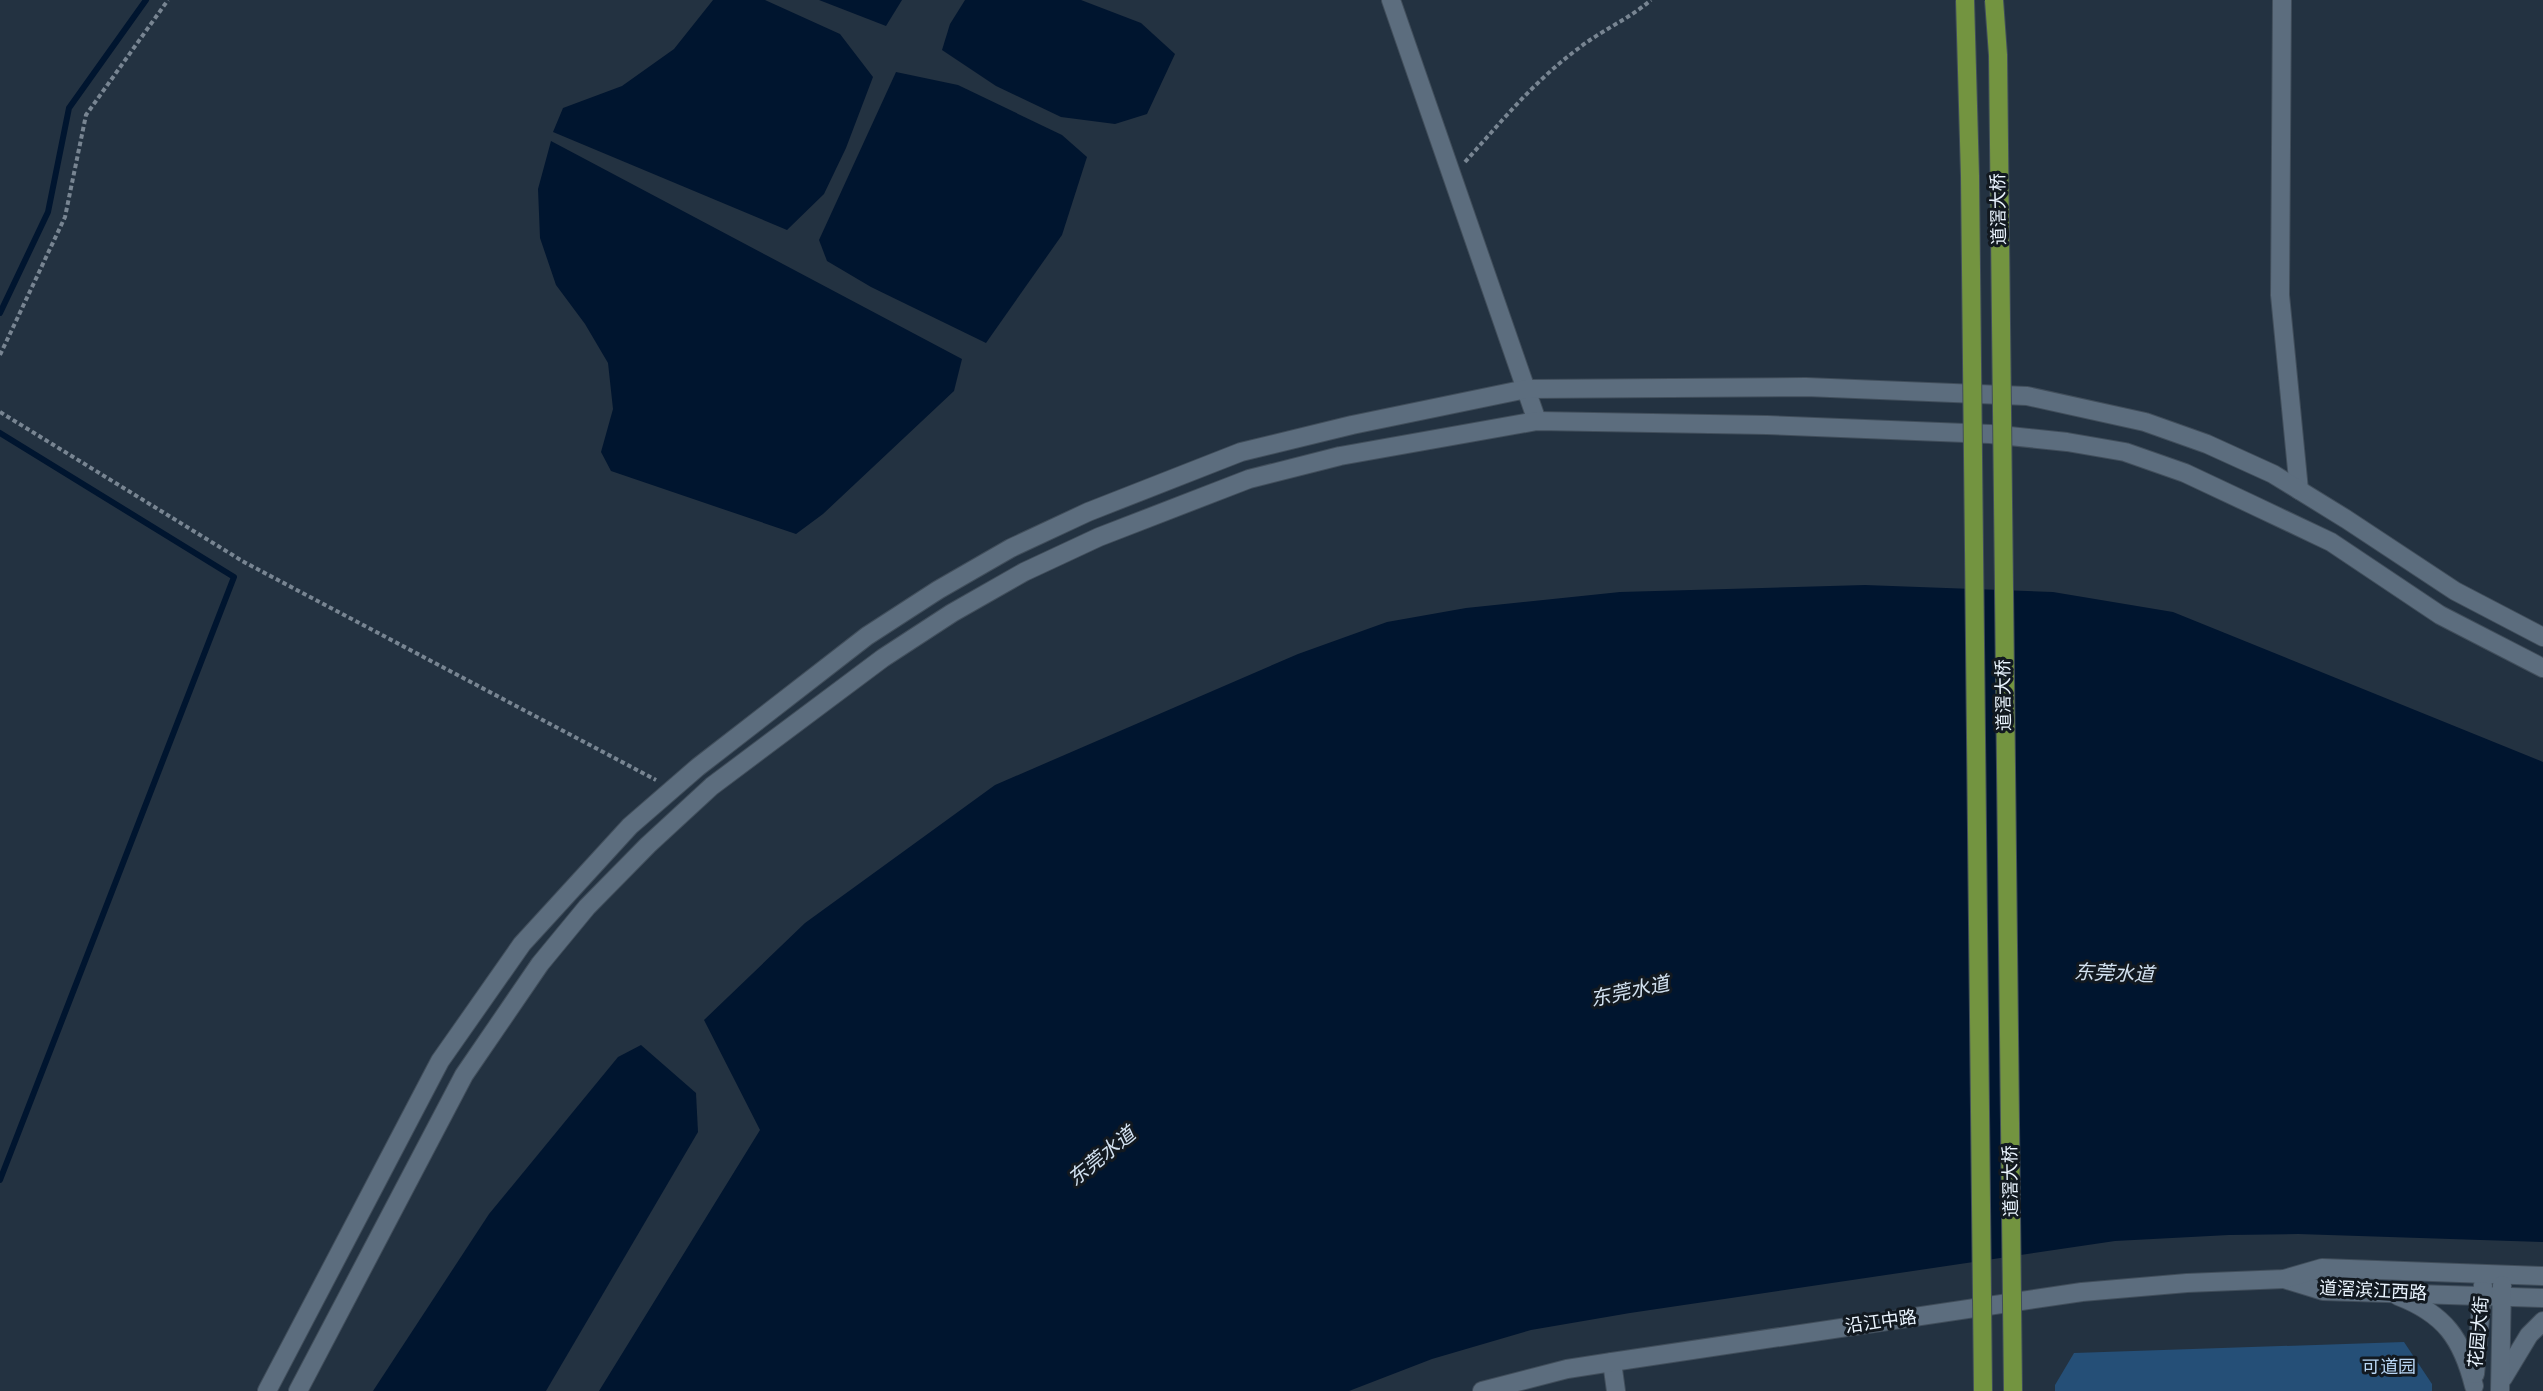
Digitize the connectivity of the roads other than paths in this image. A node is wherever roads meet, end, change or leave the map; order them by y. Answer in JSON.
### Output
{"nodes":[{"id":1,"x":1391,"y":0,"type":"edge"},
{"id":2,"x":1965,"y":0,"type":"edge"},
{"id":3,"x":1995,"y":0,"type":"edge"},
{"id":4,"x":2282,"y":0,"type":"edge"},
{"id":5,"x":1526,"y":389,"type":"junction"},
{"id":6,"x":1537,"y":421,"type":"junction"},
{"id":7,"x":2299,"y":490,"type":"junction"},
{"id":8,"x":2543,"y":637,"type":"edge"},
{"id":9,"x":2543,"y":668,"type":"edge"},
{"id":10,"x":2483,"y":1274,"type":"junction"},
{"id":11,"x":2503,"y":1275,"type":"junction"},
{"id":12,"x":2543,"y":1276,"type":"edge"},
{"id":13,"x":2284,"y":1280,"type":"junction"},
{"id":14,"x":2388,"y":1293,"type":"junction"},
{"id":15,"x":2482,"y":1296,"type":"junction"},
{"id":16,"x":2502,"y":1296,"type":"junction"},
{"id":17,"x":2543,"y":1298,"type":"edge"},
{"id":18,"x":2543,"y":1321,"type":"edge"},
{"id":19,"x":1612,"y":1362,"type":"junction"},
{"id":20,"x":2500,"y":1387,"type":"edge"},
{"id":21,"x":2474,"y":1389,"type":"edge"},
{"id":22,"x":267,"y":1391,"type":"edge"},
{"id":23,"x":298,"y":1391,"type":"edge"},
{"id":24,"x":1482,"y":1391,"type":"edge"},
{"id":25,"x":1616,"y":1391,"type":"edge"},
{"id":26,"x":1983,"y":1391,"type":"edge"},
{"id":27,"x":2013,"y":1391,"type":"edge"}],
"edges":[{"from":1,"to":5,"type":"street"},
{"from":2,"to":26,"type":"main road","name":"道滘大桥","bridge":true},
{"from":3,"to":27,"type":"main road","name":"道滘大桥","bridge":true},
{"from":4,"to":7,"type":"street"},
{"from":5,"to":6,"type":"street"},
{"from":5,"to":7,"type":"street"},
{"from":5,"to":22,"type":"street"},
{"from":6,"to":9,"type":"street"},
{"from":6,"to":23,"type":"street"},
{"from":7,"to":8,"type":"street"},
{"from":10,"to":11,"type":"street","name":"道滘滨江西路"},
{"from":10,"to":13,"type":"street","name":"道滘滨江西路"},
{"from":10,"to":15,"type":"street","name":"花园大街"},
{"from":11,"to":12,"type":"street","name":"道滘滨江西路"},
{"from":11,"to":16,"type":"street","name":"花园大街"},
{"from":13,"to":14,"type":"street","name":"道滘滨江西路"},
{"from":13,"to":19,"type":"street","name":"沿江中路"},
{"from":14,"to":15,"type":"street","name":"道滘滨江西路"},
{"from":14,"to":21,"type":"street"},
{"from":15,"to":16,"type":"street","name":"道滘滨江西路"},
{"from":15,"to":21,"type":"street","name":"花园大街"},
{"from":16,"to":17,"type":"street","name":"道滘滨江西路"},
{"from":16,"to":20,"type":"street","name":"花园大街"},
{"from":18,"to":20,"type":"street"},
{"from":19,"to":24,"type":"street","name":"沿江中路"},
{"from":19,"to":25,"type":"street"}]}
